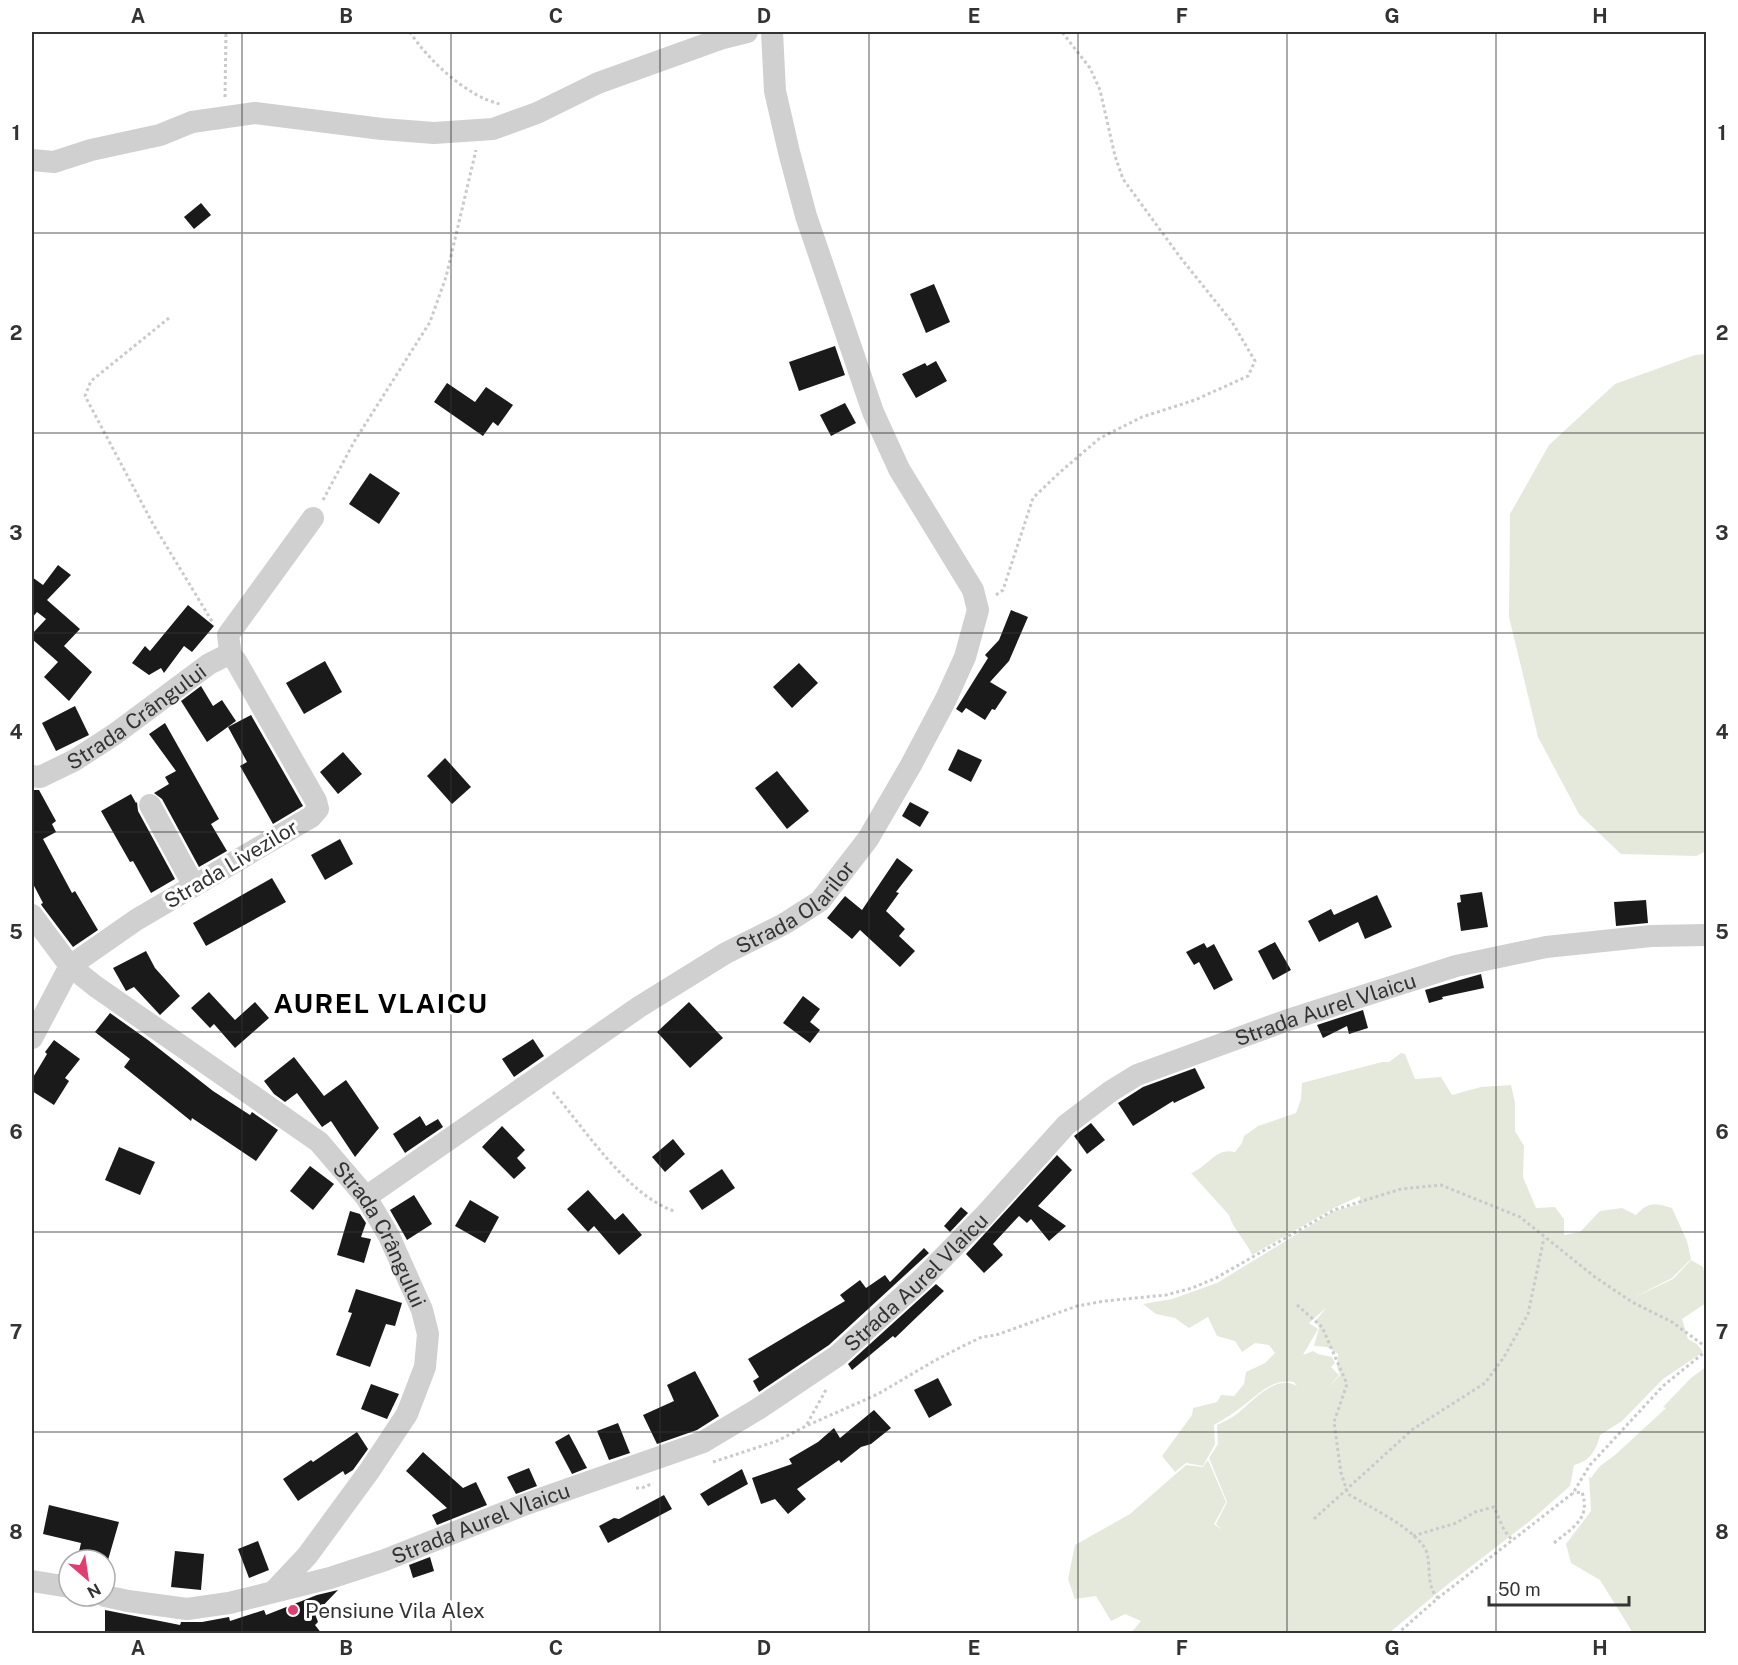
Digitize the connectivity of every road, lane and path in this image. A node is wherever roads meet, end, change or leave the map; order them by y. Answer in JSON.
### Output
{"nodes":[{"id":1,"x":226,"y":32,"type":"edge"},
{"id":2,"x":410,"y":32,"type":"edge"},
{"id":3,"x":747,"y":32,"type":"edge"},
{"id":4,"x":772,"y":32,"type":"edge"},
{"id":5,"x":1062,"y":32,"type":"edge"},
{"id":6,"x":504,"y":105,"type":"dead end"},
{"id":7,"x":225,"y":117,"type":"junction"},
{"id":8,"x":493,"y":129,"type":"junction"},
{"id":9,"x":32,"y":160,"type":"edge"},
{"id":10,"x":169,"y":318,"type":"dead end"},
{"id":11,"x":314,"y":518,"type":"joint"},
{"id":12,"x":978,"y":610,"type":"junction"},
{"id":13,"x":214,"y":625,"type":"dead end"},
{"id":14,"x":233,"y":658,"type":"junction"},
{"id":15,"x":32,"y":776,"type":"edge"},
{"id":16,"x":150,"y":805,"type":"dead end"},
{"id":17,"x":194,"y":886,"type":"junction"},
{"id":18,"x":32,"y":915,"type":"edge"},
{"id":19,"x":1707,"y":935,"type":"edge"},
{"id":20,"x":70,"y":966,"type":"junction"},
{"id":21,"x":32,"y":1038,"type":"edge"},
{"id":22,"x":541,"y":1076,"type":"junction"},
{"id":23,"x":366,"y":1197,"type":"junction"},
{"id":24,"x":674,"y":1211,"type":"dead end"},
{"id":25,"x":1544,"y":1238,"type":"junction"},
{"id":26,"x":1297,"y":1305,"type":"dead end"},
{"id":27,"x":1707,"y":1349,"type":"edge"},
{"id":28,"x":831,"y":1384,"type":"dead end"},
{"id":29,"x":806,"y":1426,"type":"junction"},
{"id":30,"x":707,"y":1463,"type":"dead end"},
{"id":31,"x":1347,"y":1489,"type":"junction"},
{"id":32,"x":1573,"y":1493,"type":"junction"},
{"id":33,"x":1314,"y":1519,"type":"dead end"},
{"id":34,"x":1413,"y":1536,"type":"junction"},
{"id":35,"x":1512,"y":1540,"type":"junction"},
{"id":36,"x":1554,"y":1543,"type":"dead end"},
{"id":37,"x":32,"y":1581,"type":"edge"},
{"id":38,"x":57,"y":1585,"type":"edge"},
{"id":39,"x":274,"y":1591,"type":"junction"},
{"id":40,"x":1438,"y":1598,"type":"junction"},
{"id":41,"x":117,"y":1599,"type":"edge"},
{"id":42,"x":1397,"y":1634,"type":"edge"}],
"edges":[{"from":1,"to":7,"type":"path"},
{"from":2,"to":6,"type":"path"},
{"from":3,"to":8,"type":"street"},
{"from":4,"to":12,"type":"street"},
{"from":5,"to":12,"type":"path"},
{"from":7,"to":8,"type":"street"},
{"from":7,"to":9,"type":"street"},
{"from":8,"to":11,"type":"path"},
{"from":10,"to":13,"type":"path"},
{"from":11,"to":14,"type":"street"},
{"from":12,"to":22,"type":"street","name":"Strada Olarilor"},
{"from":14,"to":15,"type":"street","name":"Strada Crângului"},
{"from":14,"to":17,"type":"street","name":"Strada Livezilor"},
{"from":16,"to":17,"type":"street"},
{"from":17,"to":20,"type":"street","name":"Strada Livezilor"},
{"from":18,"to":20,"type":"street","name":"Strada Crângului"},
{"from":19,"to":39,"type":"street","name":"Strada Aurel Vlaicu"},
{"from":20,"to":21,"type":"street","name":"Strada Livezilor"},
{"from":20,"to":23,"type":"street","name":"Strada Crângului"},
{"from":22,"to":23,"type":"street","name":"Strada Olarilor"},
{"from":22,"to":24,"type":"path"},
{"from":23,"to":39,"type":"street","name":"Strada Crângului"},
{"from":25,"to":27,"type":"path"},
{"from":25,"to":29,"type":"path"},
{"from":25,"to":31,"type":"path"},
{"from":26,"to":31,"type":"path"},
{"from":27,"to":32,"type":"path"},
{"from":28,"to":29,"type":"path"},
{"from":29,"to":30,"type":"path"},
{"from":31,"to":33,"type":"path"},
{"from":31,"to":34,"type":"path"},
{"from":32,"to":35,"type":"path"},
{"from":32,"to":36,"type":"path"},
{"from":34,"to":35,"type":"path"},
{"from":34,"to":40,"type":"path"},
{"from":35,"to":40,"type":"path"},
{"from":37,"to":38,"type":"street"},
{"from":39,"to":41,"type":"street","name":"Strada Aurel Vlaicu"},
{"from":40,"to":42,"type":"path"}]}
